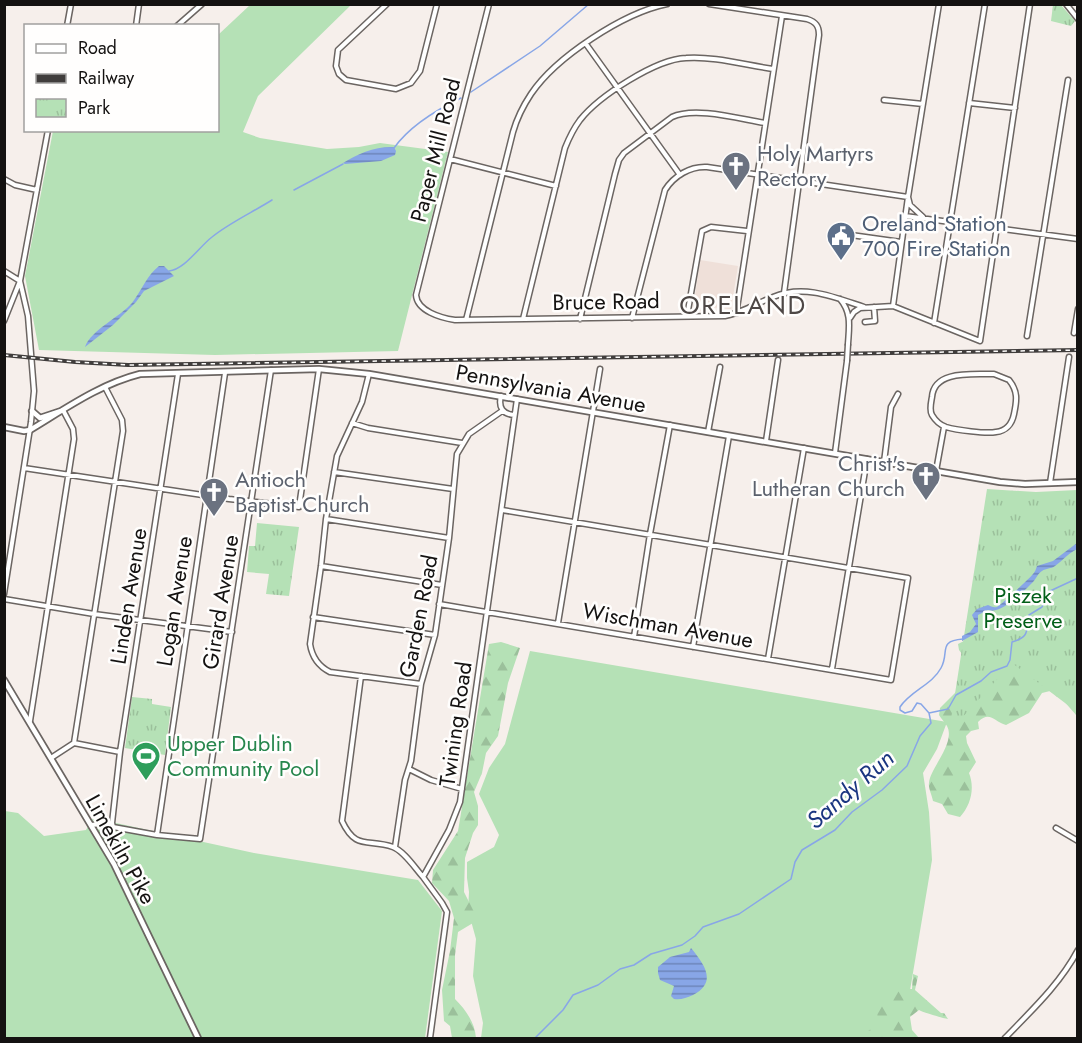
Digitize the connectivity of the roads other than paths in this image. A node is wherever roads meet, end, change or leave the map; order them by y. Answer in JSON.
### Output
{"nodes":[{"id":1,"x":71,"y":4,"type":"edge"},
{"id":2,"x":140,"y":4,"type":"edge"},
{"id":3,"x":202,"y":4,"type":"edge"},
{"id":4,"x":387,"y":4,"type":"edge"},
{"id":5,"x":437,"y":4,"type":"edge"},
{"id":6,"x":489,"y":4,"type":"edge"},
{"id":7,"x":667,"y":4,"type":"edge"},
{"id":8,"x":709,"y":4,"type":"edge"},
{"id":9,"x":939,"y":4,"type":"edge"},
{"id":10,"x":985,"y":4,"type":"edge"},
{"id":11,"x":1030,"y":4,"type":"edge"},
{"id":12,"x":1066,"y":4,"type":"edge"},
{"id":13,"x":782,"y":16,"type":"junction"},
{"id":14,"x":1077,"y":19,"type":"edge"},
{"id":15,"x":67,"y":24,"type":"edge"},
{"id":16,"x":136,"y":24,"type":"edge"},
{"id":17,"x":179,"y":24,"type":"edge"},
{"id":18,"x":586,"y":44,"type":"junction"},
{"id":19,"x":773,"y":69,"type":"junction"},
{"id":20,"x":1068,"y":80,"type":"dead end"},
{"id":21,"x":618,"y":88,"type":"junction"},
{"id":22,"x":884,"y":100,"type":"dead end"},
{"id":23,"x":969,"y":103,"type":"junction"},
{"id":24,"x":923,"y":104,"type":"junction"},
{"id":25,"x":1015,"y":108,"type":"junction"},
{"id":26,"x":765,"y":123,"type":"junction"},
{"id":27,"x":48,"y":132,"type":"edge"},
{"id":28,"x":650,"y":133,"type":"junction"},
{"id":29,"x":450,"y":159,"type":"junction"},
{"id":30,"x":502,"y":173,"type":"junction"},
{"id":31,"x":757,"y":174,"type":"junction"},
{"id":32,"x":680,"y":175,"type":"junction"},
{"id":33,"x":4,"y":179,"type":"edge"},
{"id":34,"x":798,"y":181,"type":"junction"},
{"id":35,"x":556,"y":186,"type":"junction"},
{"id":36,"x":37,"y":190,"type":"junction"},
{"id":37,"x":908,"y":197,"type":"junction"},
{"id":38,"x":905,"y":216,"type":"junction"},
{"id":39,"x":922,"y":217,"type":"junction"},
{"id":40,"x":952,"y":222,"type":"junction"},
{"id":41,"x":997,"y":229,"type":"junction"},
{"id":42,"x":747,"y":231,"type":"junction"},
{"id":43,"x":851,"y":235,"type":"dead end"},
{"id":44,"x":1043,"y":235,"type":"junction"},
{"id":45,"x":1077,"y":239,"type":"edge"},
{"id":46,"x":901,"y":242,"type":"junction"},
{"id":47,"x":4,"y":271,"type":"edge"},
{"id":48,"x":20,"y":281,"type":"junction"},
{"id":49,"x":784,"y":293,"type":"junction"},
{"id":50,"x":840,"y":299,"type":"junction"},
{"id":51,"x":418,"y":303,"type":"joint"},
{"id":52,"x":893,"y":306,"type":"junction"},
{"id":53,"x":864,"y":307,"type":"junction"},
{"id":54,"x":874,"y":307,"type":"junction"},
{"id":55,"x":1077,"y":309,"type":"edge"},
{"id":56,"x":737,"y":313,"type":"junction"},
{"id":57,"x":687,"y":316,"type":"junction"},
{"id":58,"x":580,"y":318,"type":"junction"},
{"id":59,"x":632,"y":318,"type":"junction"},
{"id":60,"x":850,"y":318,"type":"junction"},
{"id":61,"x":523,"y":319,"type":"junction"},
{"id":62,"x":466,"y":320,"type":"junction"},
{"id":63,"x":4,"y":321,"type":"edge"},
{"id":64,"x":865,"y":322,"type":"dead end"},
{"id":65,"x":934,"y":323,"type":"junction"},
{"id":66,"x":1074,"y":333,"type":"dead end"},
{"id":67,"x":1027,"y":336,"type":"dead end"},
{"id":68,"x":1069,"y":357,"type":"dead end"},
{"id":69,"x":778,"y":360,"type":"dead end"},
{"id":70,"x":720,"y":367,"type":"dead end"},
{"id":71,"x":319,"y":369,"type":"junction"},
{"id":72,"x":600,"y":369,"type":"dead end"},
{"id":73,"x":271,"y":370,"type":"junction"},
{"id":74,"x":225,"y":373,"type":"junction"},
{"id":75,"x":178,"y":374,"type":"junction"},
{"id":76,"x":369,"y":374,"type":"junction"},
{"id":77,"x":105,"y":387,"type":"junction"},
{"id":78,"x":898,"y":394,"type":"dead end"},
{"id":79,"x":501,"y":396,"type":"junction"},
{"id":80,"x":517,"y":399,"type":"junction"},
{"id":81,"x":63,"y":410,"type":"junction"},
{"id":82,"x":33,"y":411,"type":"junction"},
{"id":83,"x":502,"y":411,"type":"junction"},
{"id":84,"x":594,"y":412,"type":"junction"},
{"id":85,"x":514,"y":415,"type":"junction"},
{"id":86,"x":352,"y":423,"type":"junction"},
{"id":87,"x":670,"y":425,"type":"junction"},
{"id":88,"x":4,"y":427,"type":"edge"},
{"id":89,"x":944,"y":427,"type":"junction"},
{"id":90,"x":30,"y":430,"type":"junction"},
{"id":91,"x":708,"y":432,"type":"junction"},
{"id":92,"x":729,"y":436,"type":"junction"},
{"id":93,"x":766,"y":441,"type":"junction"},
{"id":94,"x":462,"y":443,"type":"junction"},
{"id":95,"x":804,"y":447,"type":"junction"},
{"id":96,"x":835,"y":453,"type":"junction"},
{"id":97,"x":867,"y":459,"type":"junction"},
{"id":98,"x":884,"y":462,"type":"junction"},
{"id":99,"x":24,"y":468,"type":"junction"},
{"id":100,"x":936,"y":471,"type":"junction"},
{"id":101,"x":334,"y":472,"type":"junction"},
{"id":102,"x":69,"y":475,"type":"junction"},
{"id":103,"x":116,"y":481,"type":"junction"},
{"id":104,"x":1077,"y":482,"type":"edge"},
{"id":105,"x":1050,"y":483,"type":"junction"},
{"id":106,"x":161,"y":488,"type":"junction"},
{"id":107,"x":453,"y":489,"type":"junction"},
{"id":108,"x":207,"y":495,"type":"junction"},
{"id":109,"x":252,"y":502,"type":"junction"},
{"id":110,"x":502,"y":510,"type":"junction"},
{"id":111,"x":326,"y":519,"type":"junction"},
{"id":112,"x":575,"y":522,"type":"junction"},
{"id":113,"x":650,"y":534,"type":"junction"},
{"id":114,"x":449,"y":538,"type":"junction"},
{"id":115,"x":710,"y":545,"type":"junction"},
{"id":116,"x":786,"y":558,"type":"junction"},
{"id":117,"x":321,"y":566,"type":"junction"},
{"id":118,"x":848,"y":569,"type":"junction"},
{"id":119,"x":442,"y":585,"type":"junction"},
{"id":120,"x":4,"y":594,"type":"edge"},
{"id":121,"x":4,"y":599,"type":"edge"},
{"id":122,"x":439,"y":604,"type":"junction"},
{"id":123,"x":48,"y":605,"type":"junction"},
{"id":124,"x":487,"y":612,"type":"junction"},
{"id":125,"x":94,"y":614,"type":"junction"},
{"id":126,"x":313,"y":617,"type":"junction"},
{"id":127,"x":140,"y":619,"type":"junction"},
{"id":128,"x":558,"y":623,"type":"junction"},
{"id":129,"x":186,"y":627,"type":"junction"},
{"id":130,"x":232,"y":632,"type":"junction"},
{"id":131,"x":435,"y":635,"type":"junction"},
{"id":132,"x":634,"y":637,"type":"junction"},
{"id":133,"x":693,"y":647,"type":"junction"},
{"id":134,"x":768,"y":659,"type":"junction"},
{"id":135,"x":832,"y":669,"type":"junction"},
{"id":136,"x":360,"y":676,"type":"junction"},
{"id":137,"x":4,"y":681,"type":"edge"},
{"id":138,"x":421,"y":684,"type":"junction"},
{"id":139,"x":30,"y":721,"type":"junction"},
{"id":140,"x":74,"y":743,"type":"junction"},
{"id":141,"x":120,"y":752,"type":"junction"},
{"id":142,"x":51,"y":758,"type":"junction"},
{"id":143,"x":409,"y":769,"type":"junction"},
{"id":144,"x":462,"y":789,"type":"junction"},
{"id":145,"x":112,"y":823,"type":"junction"},
{"id":146,"x":91,"y":825,"type":"junction"},
{"id":147,"x":1056,"y":828,"type":"dead end"},
{"id":148,"x":157,"y":835,"type":"junction"},
{"id":149,"x":1077,"y":841,"type":"edge"},
{"id":150,"x":395,"y":848,"type":"junction"},
{"id":151,"x":423,"y":877,"type":"junction"},
{"id":152,"x":1077,"y":950,"type":"edge"},
{"id":153,"x":198,"y":1038,"type":"edge"},
{"id":154,"x":430,"y":1038,"type":"edge"},
{"id":155,"x":1005,"y":1038,"type":"edge"}],
"edges":[{"from":1,"to":15,"type":"street"},
{"from":2,"to":16,"type":"street"},
{"from":3,"to":17,"type":"street"},
{"from":4,"to":5,"type":"street"},
{"from":6,"to":29,"type":"street","name":"Paper Mill Road"},
{"from":7,"to":18,"type":"street"},
{"from":8,"to":13,"type":"street"},
{"from":9,"to":24,"type":"street"},
{"from":10,"to":23,"type":"street"},
{"from":11,"to":25,"type":"street"},
{"from":12,"to":14,"type":"street"},
{"from":13,"to":19,"type":"street"},
{"from":13,"to":34,"type":"street"},
{"from":18,"to":21,"type":"street"},
{"from":18,"to":30,"type":"street"},
{"from":19,"to":21,"type":"street"},
{"from":19,"to":26,"type":"street"},
{"from":20,"to":44,"type":"street"},
{"from":21,"to":28,"type":"street"},
{"from":21,"to":35,"type":"street"},
{"from":22,"to":24,"type":"street"},
{"from":23,"to":25,"type":"street"},
{"from":23,"to":40,"type":"street"},
{"from":24,"to":37,"type":"street"},
{"from":25,"to":41,"type":"street"},
{"from":26,"to":28,"type":"street"},
{"from":26,"to":31,"type":"street"},
{"from":27,"to":36,"type":"street"},
{"from":28,"to":32,"type":"street"},
{"from":28,"to":58,"type":"street"},
{"from":29,"to":30,"type":"street"},
{"from":29,"to":51,"type":"street","name":"Paper Mill Road"},
{"from":30,"to":35,"type":"street"},
{"from":30,"to":62,"type":"street"},
{"from":31,"to":32,"type":"street"},
{"from":31,"to":34,"type":"street"},
{"from":31,"to":42,"type":"street"},
{"from":32,"to":59,"type":"street"},
{"from":33,"to":36,"type":"street"},
{"from":34,"to":37,"type":"street"},
{"from":34,"to":49,"type":"street"},
{"from":35,"to":61,"type":"street"},
{"from":36,"to":48,"type":"street"},
{"from":37,"to":38,"type":"street"},
{"from":37,"to":39,"type":"street"},
{"from":38,"to":39,"type":"street"},
{"from":38,"to":46,"type":"street"},
{"from":39,"to":40,"type":"street"},
{"from":40,"to":41,"type":"street"},
{"from":40,"to":65,"type":"street"},
{"from":41,"to":44,"type":"street"},
{"from":41,"to":65,"type":"street"},
{"from":42,"to":56,"type":"street"},
{"from":42,"to":57,"type":"street"},
{"from":43,"to":46,"type":"street"},
{"from":44,"to":45,"type":"street"},
{"from":44,"to":67,"type":"street"},
{"from":46,"to":52,"type":"street"},
{"from":47,"to":48,"type":"street"},
{"from":48,"to":63,"type":"street"},
{"from":48,"to":82,"type":"street"},
{"from":49,"to":50,"type":"street","name":"Bruce Road"},
{"from":49,"to":56,"type":"street","name":"Bruce Road"},
{"from":50,"to":53,"type":"street","name":"Bruce Road"},
{"from":50,"to":60,"type":"street"},
{"from":51,"to":62,"type":"street","name":"Bruce Road"},
{"from":52,"to":54,"type":"street","name":"Bruce Road"},
{"from":52,"to":65,"type":"street"},
{"from":53,"to":54,"type":"street","name":"Bruce Road"},
{"from":53,"to":60,"type":"street"},
{"from":54,"to":64,"type":"street"},
{"from":55,"to":66,"type":"street"},
{"from":56,"to":57,"type":"street","name":"Bruce Road"},
{"from":57,"to":59,"type":"street","name":"Bruce Road"},
{"from":58,"to":59,"type":"street","name":"Bruce Road"},
{"from":58,"to":61,"type":"street","name":"Bruce Road"},
{"from":60,"to":96,"type":"street","bridge":true},
{"from":61,"to":62,"type":"street","name":"Bruce Road"},
{"from":68,"to":105,"type":"street"},
{"from":69,"to":93,"type":"street"},
{"from":70,"to":91,"type":"street"},
{"from":71,"to":73,"type":"main road","name":"Pennsylvania Avenue"},
{"from":71,"to":76,"type":"main road","name":"Pennsylvania Avenue"},
{"from":71,"to":109,"type":"street"},
{"from":72,"to":84,"type":"street"},
{"from":73,"to":74,"type":"main road","name":"Pennsylvania Avenue"},
{"from":73,"to":109,"type":"street","name":"Girard Avenue"},
{"from":74,"to":75,"type":"main road","name":"Pennsylvania Avenue"},
{"from":74,"to":108,"type":"street","name":"Logan Avenue"},
{"from":75,"to":77,"type":"main road","name":"Pennsylvania Avenue"},
{"from":75,"to":106,"type":"street","name":"Linden Avenue"},
{"from":76,"to":79,"type":"main road","name":"Pennsylvania Avenue"},
{"from":76,"to":86,"type":"street"},
{"from":77,"to":81,"type":"main road","name":"Pennsylvania Avenue"},
{"from":77,"to":103,"type":"street"},
{"from":78,"to":98,"type":"street"},
{"from":79,"to":80,"type":"main road","name":"Pennsylvania Avenue"},
{"from":79,"to":83,"type":"street"},
{"from":80,"to":84,"type":"main road","name":"Pennsylvania Avenue"},
{"from":80,"to":85,"type":"street","name":"Twining Road"},
{"from":81,"to":82,"type":"main road"},
{"from":81,"to":90,"type":"main road","name":"Pennsylvania Avenue"},
{"from":81,"to":102,"type":"street"},
{"from":82,"to":90,"type":"street"},
{"from":83,"to":85,"type":"street"},
{"from":83,"to":94,"type":"street"},
{"from":84,"to":87,"type":"main road","name":"Pennsylvania Avenue"},
{"from":84,"to":112,"type":"street"},
{"from":85,"to":110,"type":"street","name":"Twining Road"},
{"from":86,"to":94,"type":"street"},
{"from":86,"to":101,"type":"street"},
{"from":87,"to":91,"type":"main road","name":"Pennsylvania Avenue"},
{"from":87,"to":113,"type":"street"},
{"from":88,"to":90,"type":"main road"},
{"from":89,"to":89,"type":"street"},
{"from":89,"to":100,"type":"street"},
{"from":90,"to":99,"type":"street"},
{"from":91,"to":92,"type":"main road","name":"Pennsylvania Avenue"},
{"from":92,"to":93,"type":"main road","name":"Pennsylvania Avenue"},
{"from":92,"to":115,"type":"street"},
{"from":93,"to":95,"type":"main road","name":"Pennsylvania Avenue"},
{"from":94,"to":107,"type":"street","name":"Garden Road"},
{"from":95,"to":96,"type":"main road","name":"Pennsylvania Avenue"},
{"from":95,"to":116,"type":"street"},
{"from":96,"to":97,"type":"main road","name":"Pennsylvania Avenue"},
{"from":97,"to":98,"type":"main road","name":"Pennsylvania Avenue"},
{"from":97,"to":118,"type":"street"},
{"from":98,"to":100,"type":"main road","name":"Pennsylvania Avenue"},
{"from":99,"to":102,"type":"street"},
{"from":99,"to":120,"type":"street"},
{"from":100,"to":105,"type":"main road","name":"Pennsylvania Avenue"},
{"from":101,"to":107,"type":"street"},
{"from":101,"to":111,"type":"street"},
{"from":102,"to":103,"type":"street"},
{"from":102,"to":123,"type":"street"},
{"from":103,"to":106,"type":"street"},
{"from":103,"to":125,"type":"street"},
{"from":104,"to":105,"type":"main road","name":"Pennsylvania Avenue"},
{"from":106,"to":108,"type":"street"},
{"from":106,"to":127,"type":"street","name":"Linden Avenue"},
{"from":107,"to":114,"type":"street","name":"Garden Road"},
{"from":108,"to":109,"type":"street"},
{"from":108,"to":129,"type":"street","name":"Logan Avenue"},
{"from":109,"to":130,"type":"street","name":"Girard Avenue"},
{"from":110,"to":112,"type":"street"},
{"from":110,"to":124,"type":"street","name":"Twining Road"},
{"from":111,"to":114,"type":"street"},
{"from":111,"to":117,"type":"street"},
{"from":112,"to":113,"type":"street"},
{"from":112,"to":128,"type":"street"},
{"from":113,"to":115,"type":"street"},
{"from":113,"to":132,"type":"street"},
{"from":114,"to":119,"type":"street","name":"Garden Road"},
{"from":115,"to":116,"type":"street"},
{"from":115,"to":133,"type":"street"},
{"from":116,"to":118,"type":"street"},
{"from":116,"to":134,"type":"street"},
{"from":117,"to":119,"type":"street"},
{"from":117,"to":126,"type":"street"},
{"from":118,"to":135,"type":"street"},
{"from":118,"to":135,"type":"street","name":"Wischman Avenue"},
{"from":119,"to":122,"type":"street","name":"Garden Road"},
{"from":121,"to":123,"type":"street"},
{"from":122,"to":124,"type":"street","name":"Wischman Avenue"},
{"from":122,"to":131,"type":"street","name":"Garden Road"},
{"from":123,"to":125,"type":"street"},
{"from":123,"to":139,"type":"street"},
{"from":124,"to":128,"type":"street","name":"Wischman Avenue"},
{"from":124,"to":144,"type":"street","name":"Twining Road"},
{"from":125,"to":127,"type":"street"},
{"from":125,"to":140,"type":"street"},
{"from":126,"to":131,"type":"street"},
{"from":126,"to":136,"type":"street"},
{"from":127,"to":129,"type":"street"},
{"from":127,"to":141,"type":"street","name":"Linden Avenue"},
{"from":128,"to":132,"type":"street","name":"Wischman Avenue"},
{"from":129,"to":130,"type":"street"},
{"from":129,"to":148,"type":"street","name":"Logan Avenue"},
{"from":130,"to":148,"type":"street","name":"Girard Avenue"},
{"from":131,"to":138,"type":"street","name":"Garden Road"},
{"from":132,"to":133,"type":"street","name":"Wischman Avenue"},
{"from":133,"to":134,"type":"street","name":"Wischman Avenue"},
{"from":134,"to":135,"type":"street","name":"Wischman Avenue"},
{"from":136,"to":138,"type":"street"},
{"from":136,"to":150,"type":"street"},
{"from":137,"to":139,"type":"main road","name":"Limekiln Pike"},
{"from":138,"to":143,"type":"street","name":"Garden Road"},
{"from":139,"to":142,"type":"main road","name":"Limekiln Pike"},
{"from":140,"to":141,"type":"street"},
{"from":140,"to":142,"type":"street"},
{"from":141,"to":145,"type":"street","name":"Linden Avenue"},
{"from":142,"to":146,"type":"main road","name":"Limekiln Pike"},
{"from":143,"to":144,"type":"street"},
{"from":143,"to":150,"type":"street","name":"Garden Road"},
{"from":144,"to":151,"type":"street","name":"Twining Road"},
{"from":145,"to":146,"type":"street"},
{"from":145,"to":148,"type":"street"},
{"from":146,"to":153,"type":"main road","name":"Limekiln Pike"},
{"from":147,"to":149,"type":"street"},
{"from":150,"to":151,"type":"street"},
{"from":151,"to":154,"type":"street"},
{"from":152,"to":155,"type":"street"}]}
